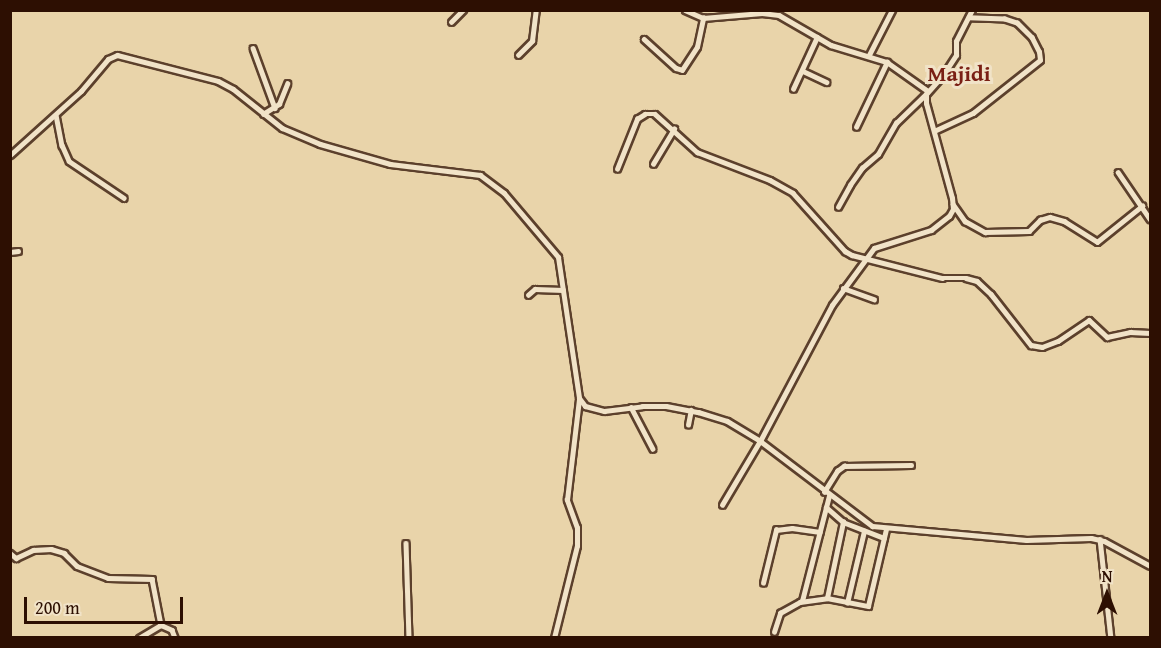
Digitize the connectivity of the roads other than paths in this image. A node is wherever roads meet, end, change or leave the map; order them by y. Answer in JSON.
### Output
{"nodes":[{"id":1,"x":463,"y":10,"type":"edge"},
{"id":2,"x":536,"y":10,"type":"edge"},
{"id":3,"x":685,"y":10,"type":"edge"},
{"id":4,"x":892,"y":10,"type":"edge"},
{"id":5,"x":972,"y":10,"type":"edge"},
{"id":6,"x":703,"y":18,"type":"junction"},
{"id":7,"x":969,"y":18,"type":"junction"},
{"id":8,"x":451,"y":22,"type":"dead end"},
{"id":9,"x":817,"y":37,"type":"junction"},
{"id":10,"x":644,"y":39,"type":"dead end"},
{"id":11,"x":253,"y":48,"type":"dead end"},
{"id":12,"x":518,"y":55,"type":"dead end"},
{"id":13,"x":869,"y":55,"type":"junction"},
{"id":14,"x":886,"y":62,"type":"junction"},
{"id":15,"x":803,"y":71,"type":"junction"},
{"id":16,"x":827,"y":82,"type":"dead end"},
{"id":17,"x":287,"y":84,"type":"dead end"},
{"id":18,"x":793,"y":89,"type":"dead end"},
{"id":19,"x":927,"y":92,"type":"junction"},
{"id":20,"x":275,"y":108,"type":"junction"},
{"id":21,"x":263,"y":114,"type":"junction"},
{"id":22,"x":56,"y":115,"type":"junction"},
{"id":23,"x":856,"y":127,"type":"dead end"},
{"id":24,"x":674,"y":129,"type":"junction"},
{"id":25,"x":934,"y":131,"type":"junction"},
{"id":26,"x":10,"y":155,"type":"edge"},
{"id":27,"x":653,"y":164,"type":"dead end"},
{"id":28,"x":617,"y":169,"type":"dead end"},
{"id":29,"x":1118,"y":172,"type":"dead end"},
{"id":30,"x":124,"y":198,"type":"dead end"},
{"id":31,"x":953,"y":204,"type":"junction"},
{"id":32,"x":1142,"y":206,"type":"junction"},
{"id":33,"x":838,"y":207,"type":"dead end"},
{"id":34,"x":1150,"y":219,"type":"edge"},
{"id":35,"x":18,"y":251,"type":"dead end"},
{"id":36,"x":10,"y":252,"type":"edge"},
{"id":37,"x":865,"y":259,"type":"junction"},
{"id":38,"x":843,"y":288,"type":"junction"},
{"id":39,"x":563,"y":290,"type":"junction"},
{"id":40,"x":528,"y":295,"type":"dead end"},
{"id":41,"x":874,"y":299,"type":"dead end"},
{"id":42,"x":1150,"y":333,"type":"edge"},
{"id":43,"x":579,"y":400,"type":"junction"},
{"id":44,"x":631,"y":407,"type":"junction"},
{"id":45,"x":691,"y":410,"type":"junction"},
{"id":46,"x":688,"y":425,"type":"dead end"},
{"id":47,"x":760,"y":441,"type":"junction"},
{"id":48,"x":653,"y":449,"type":"dead end"},
{"id":49,"x":911,"y":465,"type":"dead end"},
{"id":50,"x":827,"y":494,"type":"junction"},
{"id":51,"x":722,"y":505,"type":"dead end"},
{"id":52,"x":826,"y":507,"type":"junction"},
{"id":53,"x":843,"y":522,"type":"junction"},
{"id":54,"x":886,"y":529,"type":"junction"},
{"id":55,"x":864,"y":531,"type":"junction"},
{"id":56,"x":820,"y":532,"type":"junction"},
{"id":57,"x":884,"y":538,"type":"junction"},
{"id":58,"x":1100,"y":539,"type":"junction"},
{"id":59,"x":406,"y":543,"type":"dead end"},
{"id":60,"x":10,"y":553,"type":"edge"},
{"id":61,"x":13,"y":559,"type":"edge"},
{"id":62,"x":1150,"y":566,"type":"edge"},
{"id":63,"x":763,"y":583,"type":"dead end"},
{"id":64,"x":827,"y":598,"type":"junction"},
{"id":65,"x":800,"y":602,"type":"junction"},
{"id":66,"x":847,"y":603,"type":"junction"},
{"id":67,"x":161,"y":625,"type":"junction"},
{"id":68,"x":774,"y":632,"type":"dead end"},
{"id":69,"x":139,"y":638,"type":"edge"},
{"id":70,"x":175,"y":638,"type":"edge"},
{"id":71,"x":409,"y":638,"type":"edge"},
{"id":72,"x":554,"y":638,"type":"edge"},
{"id":73,"x":1111,"y":638,"type":"edge"}],
"edges":[{"from":1,"to":8,"type":"street"},
{"from":2,"to":12,"type":"street"},
{"from":3,"to":6,"type":"street"},
{"from":4,"to":13,"type":"street"},
{"from":5,"to":7,"type":"street"},
{"from":6,"to":9,"type":"street"},
{"from":6,"to":10,"type":"street"},
{"from":7,"to":19,"type":"street"},
{"from":7,"to":25,"type":"street"},
{"from":9,"to":13,"type":"street"},
{"from":9,"to":15,"type":"street"},
{"from":11,"to":20,"type":"street"},
{"from":13,"to":14,"type":"street"},
{"from":14,"to":19,"type":"street"},
{"from":14,"to":23,"type":"street"},
{"from":15,"to":16,"type":"street"},
{"from":15,"to":18,"type":"street"},
{"from":17,"to":20,"type":"street"},
{"from":19,"to":25,"type":"street"},
{"from":19,"to":33,"type":"street"},
{"from":20,"to":21,"type":"street"},
{"from":21,"to":22,"type":"street"},
{"from":21,"to":39,"type":"street"},
{"from":22,"to":26,"type":"street"},
{"from":22,"to":30,"type":"street"},
{"from":24,"to":27,"type":"street"},
{"from":24,"to":28,"type":"street"},
{"from":24,"to":37,"type":"street"},
{"from":25,"to":31,"type":"street"},
{"from":29,"to":32,"type":"street"},
{"from":31,"to":32,"type":"street"},
{"from":31,"to":37,"type":"street"},
{"from":32,"to":34,"type":"street"},
{"from":35,"to":36,"type":"street"},
{"from":37,"to":38,"type":"street"},
{"from":37,"to":42,"type":"street"},
{"from":38,"to":41,"type":"street"},
{"from":38,"to":47,"type":"street"},
{"from":39,"to":40,"type":"street"},
{"from":39,"to":43,"type":"street"},
{"from":43,"to":44,"type":"street"},
{"from":43,"to":72,"type":"street"},
{"from":44,"to":45,"type":"street"},
{"from":44,"to":48,"type":"street"},
{"from":45,"to":46,"type":"street"},
{"from":45,"to":47,"type":"street"},
{"from":47,"to":50,"type":"street"},
{"from":47,"to":51,"type":"street"},
{"from":49,"to":50,"type":"street"},
{"from":50,"to":52,"type":"street"},
{"from":50,"to":54,"type":"street"},
{"from":52,"to":53,"type":"street"},
{"from":52,"to":56,"type":"street"},
{"from":53,"to":55,"type":"street"},
{"from":53,"to":64,"type":"street"},
{"from":54,"to":57,"type":"street"},
{"from":54,"to":58,"type":"street"},
{"from":55,"to":57,"type":"street"},
{"from":55,"to":66,"type":"street"},
{"from":56,"to":63,"type":"street"},
{"from":56,"to":65,"type":"street"},
{"from":57,"to":66,"type":"street"},
{"from":58,"to":62,"type":"street"},
{"from":58,"to":73,"type":"street"},
{"from":59,"to":71,"type":"street"},
{"from":60,"to":61,"type":"street"},
{"from":61,"to":67,"type":"street"},
{"from":64,"to":65,"type":"street"},
{"from":64,"to":66,"type":"street"},
{"from":65,"to":68,"type":"street"},
{"from":67,"to":69,"type":"street"},
{"from":67,"to":70,"type":"street"}]}
